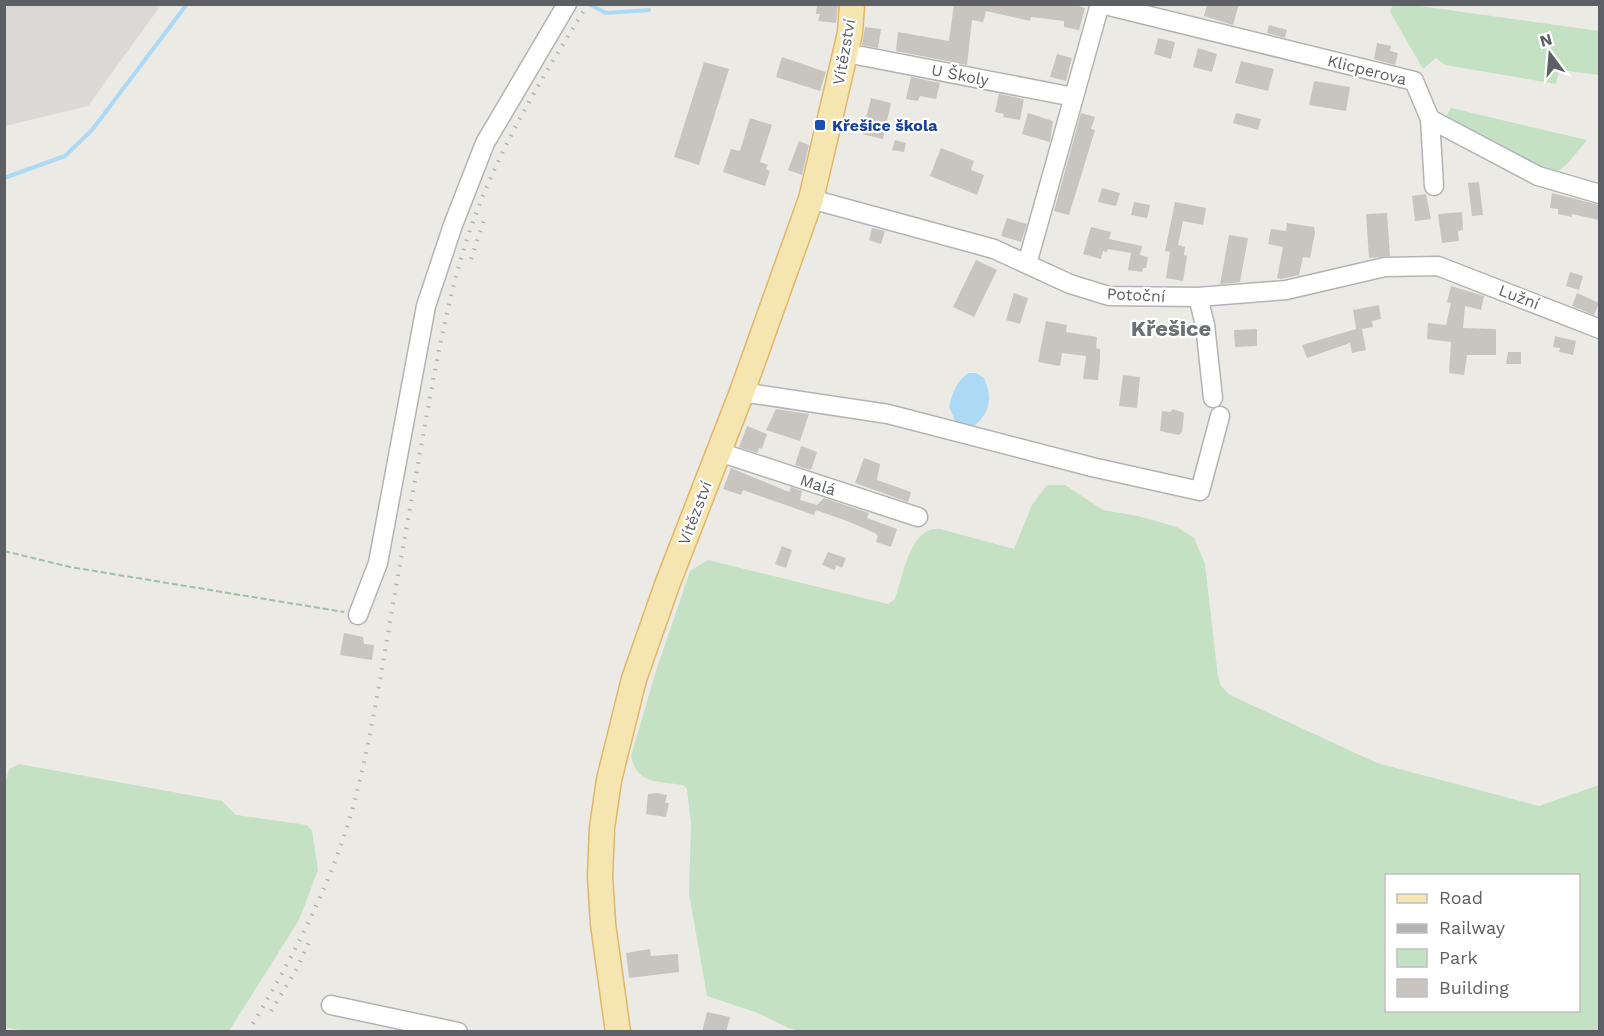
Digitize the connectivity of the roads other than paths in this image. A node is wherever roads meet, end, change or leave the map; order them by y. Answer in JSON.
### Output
{"nodes":[{"id":1,"x":852,"y":4,"type":"edge"},
{"id":2,"x":1100,"y":4,"type":"edge"},
{"id":3,"x":566,"y":7,"type":"edge"},
{"id":4,"x":846,"y":53,"type":"junction"},
{"id":5,"x":1074,"y":97,"type":"junction"},
{"id":6,"x":1430,"y":118,"type":"junction"},
{"id":7,"x":1434,"y":186,"type":"dead end"},
{"id":8,"x":1599,"y":194,"type":"edge"},
{"id":9,"x":811,"y":199,"type":"junction"},
{"id":10,"x":1027,"y":264,"type":"junction"},
{"id":11,"x":1438,"y":266,"type":"joint"},
{"id":12,"x":1198,"y":297,"type":"junction"},
{"id":13,"x":1599,"y":329,"type":"edge"},
{"id":14,"x":742,"y":392,"type":"junction"},
{"id":15,"x":1213,"y":398,"type":"dead end"},
{"id":16,"x":1220,"y":416,"type":"dead end"},
{"id":17,"x":718,"y":452,"type":"junction"},
{"id":18,"x":918,"y":517,"type":"dead end"},
{"id":19,"x":358,"y":615,"type":"road end"},
{"id":20,"x":332,"y":1005,"type":"dead end"},
{"id":21,"x":458,"y":1032,"type":"edge"},
{"id":22,"x":618,"y":1032,"type":"edge"}],
"edges":[{"from":1,"to":4,"type":"main road","name":"Vítězství"},
{"from":2,"to":5,"type":"street"},
{"from":2,"to":6,"type":"street","name":"Klicperova"},
{"from":3,"to":19,"type":"street"},
{"from":4,"to":5,"type":"street","name":"U Školy"},
{"from":4,"to":9,"type":"main road","name":"Vítězství"},
{"from":5,"to":10,"type":"street"},
{"from":6,"to":7,"type":"street"},
{"from":6,"to":8,"type":"street"},
{"from":9,"to":10,"type":"street","name":"Potoční"},
{"from":9,"to":14,"type":"main road","name":"Vítězství"},
{"from":10,"to":12,"type":"street","name":"Potoční"},
{"from":11,"to":12,"type":"street","name":"Potoční"},
{"from":11,"to":13,"type":"street","name":"Lužní"},
{"from":12,"to":15,"type":"street"},
{"from":14,"to":16,"type":"street"},
{"from":14,"to":17,"type":"main road","name":"Vítězství"},
{"from":17,"to":18,"type":"street","name":"Malá"},
{"from":17,"to":22,"type":"main road","name":"Vítězství"},
{"from":20,"to":21,"type":"street"}]}
